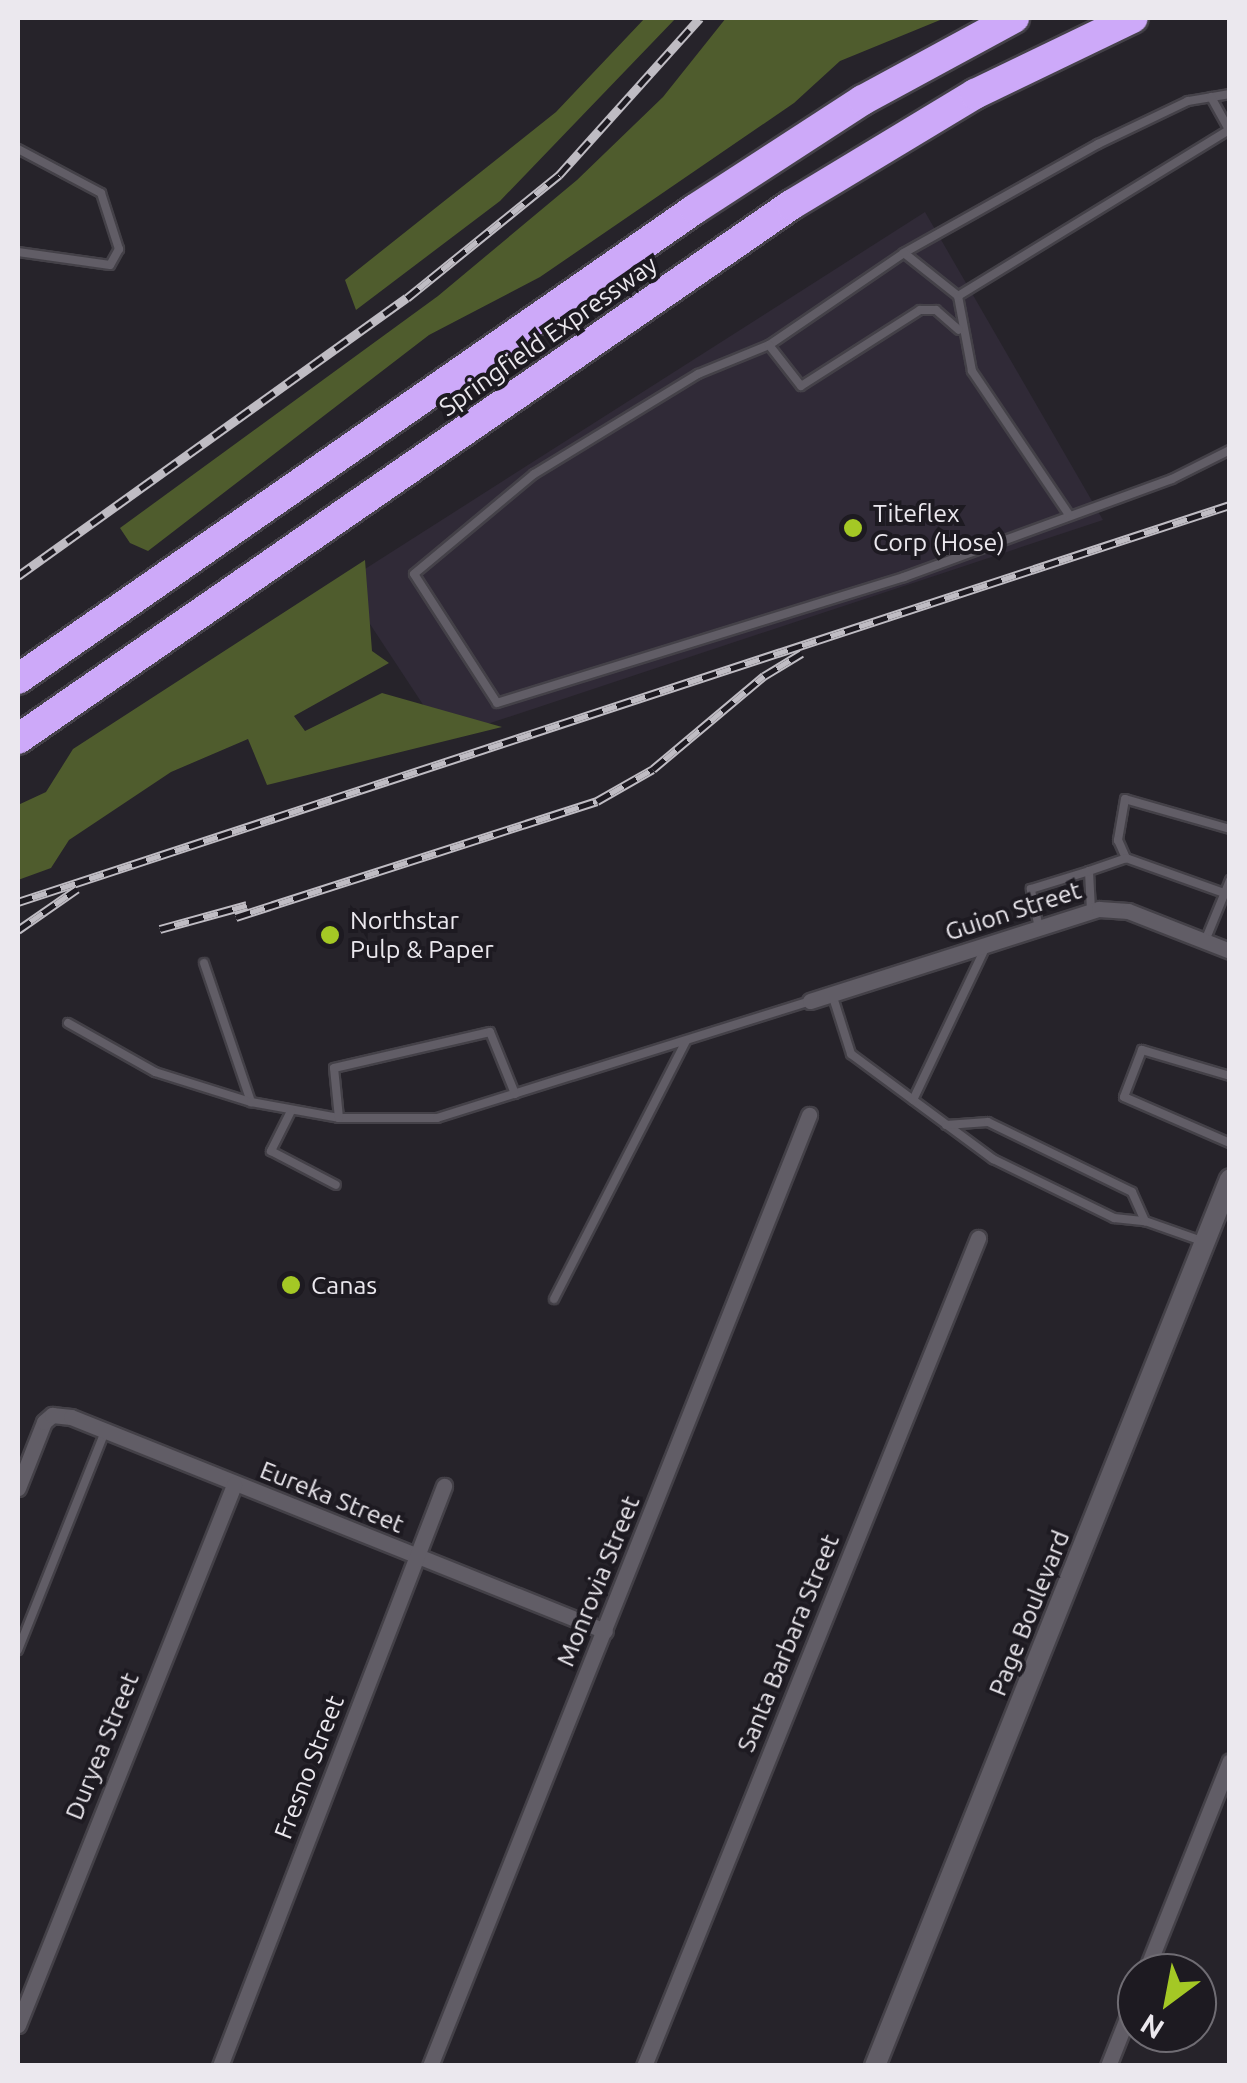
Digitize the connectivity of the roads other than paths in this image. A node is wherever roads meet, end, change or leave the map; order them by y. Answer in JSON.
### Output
{"nodes":[{"id":1,"x":1014,"y":18,"type":"edge"},
{"id":2,"x":1133,"y":18,"type":"edge"},
{"id":3,"x":1230,"y":94,"type":"edge"},
{"id":4,"x":1210,"y":97,"type":"junction"},
{"id":5,"x":1229,"y":129,"type":"edge"},
{"id":6,"x":18,"y":149,"type":"edge"},
{"id":7,"x":18,"y":252,"type":"edge"},
{"id":8,"x":904,"y":253,"type":"junction"},
{"id":9,"x":958,"y":296,"type":"junction"},
{"id":10,"x":959,"y":330,"type":"junction"},
{"id":11,"x":770,"y":345,"type":"junction"},
{"id":12,"x":1230,"y":450,"type":"edge"},
{"id":13,"x":1069,"y":515,"type":"junction"},
{"id":14,"x":18,"y":679,"type":"edge"},
{"id":15,"x":18,"y":739,"type":"edge"},
{"id":16,"x":1230,"y":829,"type":"edge"},
{"id":17,"x":1126,"y":858,"type":"junction"},
{"id":18,"x":1089,"y":870,"type":"junction"},
{"id":19,"x":1230,"y":880,"type":"edge"},
{"id":20,"x":1227,"y":894,"type":"edge"},
{"id":21,"x":1092,"y":912,"type":"junction"},
{"id":22,"x":1039,"y":928,"type":"junction"},
{"id":23,"x":1205,"y":941,"type":"junction"},
{"id":24,"x":986,"y":945,"type":"junction"},
{"id":25,"x":1230,"y":951,"type":"edge"},
{"id":26,"x":204,"y":963,"type":"dead end"},
{"id":27,"x":832,"y":994,"type":"junction"},
{"id":28,"x":810,"y":1002,"type":"joint"},
{"id":29,"x":68,"y":1023,"type":"dead end"},
{"id":30,"x":686,"y":1041,"type":"junction"},
{"id":31,"x":1230,"y":1076,"type":"edge"},
{"id":32,"x":515,"y":1094,"type":"junction"},
{"id":33,"x":913,"y":1100,"type":"junction"},
{"id":34,"x":251,"y":1102,"type":"junction"},
{"id":35,"x":291,"y":1111,"type":"junction"},
{"id":36,"x":809,"y":1115,"type":"dead end"},
{"id":37,"x":340,"y":1118,"type":"junction"},
{"id":38,"x":946,"y":1125,"type":"junction"},
{"id":39,"x":1230,"y":1143,"type":"edge"},
{"id":40,"x":1230,"y":1180,"type":"edge"},
{"id":41,"x":336,"y":1185,"type":"dead end"},
{"id":42,"x":1145,"y":1220,"type":"junction"},
{"id":43,"x":978,"y":1238,"type":"dead end"},
{"id":44,"x":1205,"y":1242,"type":"junction"},
{"id":45,"x":554,"y":1299,"type":"dead end"},
{"id":46,"x":105,"y":1431,"type":"junction"},
{"id":47,"x":234,"y":1485,"type":"junction"},
{"id":48,"x":444,"y":1486,"type":"dead end"},
{"id":49,"x":18,"y":1488,"type":"edge"},
{"id":50,"x":418,"y":1558,"type":"junction"},
{"id":51,"x":606,"y":1631,"type":"junction"},
{"id":52,"x":18,"y":1650,"type":"edge"},
{"id":53,"x":1230,"y":1761,"type":"edge"},
{"id":54,"x":1153,"y":1953,"type":"edge"},
{"id":55,"x":18,"y":2025,"type":"edge"},
{"id":56,"x":220,"y":2066,"type":"edge"},
{"id":57,"x":430,"y":2066,"type":"edge"},
{"id":58,"x":644,"y":2066,"type":"edge"},
{"id":59,"x":875,"y":2066,"type":"edge"}],
"edges":[{"from":1,"to":14,"type":"highway","name":"Springfield Expressway"},
{"from":2,"to":15,"type":"highway","name":"Springfield Expressway"},
{"from":3,"to":4,"type":"lane"},
{"from":4,"to":5,"type":"lane"},
{"from":4,"to":8,"type":"lane"},
{"from":5,"to":9,"type":"lane"},
{"from":6,"to":7,"type":"lane"},
{"from":8,"to":9,"type":"lane"},
{"from":8,"to":11,"type":"lane"},
{"from":9,"to":10,"type":"lane"},
{"from":10,"to":11,"type":"lane"},
{"from":10,"to":13,"type":"lane"},
{"from":11,"to":13,"type":"lane"},
{"from":12,"to":13,"type":"lane"},
{"from":16,"to":17,"type":"lane"},
{"from":17,"to":18,"type":"lane"},
{"from":17,"to":20,"type":"lane"},
{"from":18,"to":21,"type":"lane"},
{"from":18,"to":22,"type":"lane"},
{"from":19,"to":20,"type":"lane"},
{"from":20,"to":23,"type":"lane"},
{"from":21,"to":22,"type":"street","name":"Guion Street"},
{"from":21,"to":23,"type":"street","name":"Guion Street"},
{"from":22,"to":24,"type":"street","name":"Guion Street"},
{"from":23,"to":25,"type":"street","name":"Guion Street"},
{"from":24,"to":27,"type":"street","name":"Guion Street"},
{"from":24,"to":33,"type":"lane"},
{"from":26,"to":34,"type":"lane"},
{"from":27,"to":28,"type":"street","name":"Guion Street"},
{"from":27,"to":33,"type":"lane"},
{"from":28,"to":30,"type":"lane"},
{"from":29,"to":34,"type":"lane"},
{"from":30,"to":32,"type":"lane"},
{"from":30,"to":45,"type":"lane"},
{"from":31,"to":39,"type":"lane"},
{"from":32,"to":37,"type":"lane"},
{"from":32,"to":37,"type":"lane"},
{"from":33,"to":38,"type":"lane"},
{"from":34,"to":35,"type":"lane"},
{"from":35,"to":37,"type":"lane"},
{"from":35,"to":41,"type":"lane"},
{"from":36,"to":51,"type":"street","name":"Monrovia Street"},
{"from":38,"to":42,"type":"lane"},
{"from":38,"to":42,"type":"lane"},
{"from":40,"to":44,"type":"street","name":"Page Boulevard"},
{"from":42,"to":44,"type":"lane"},
{"from":43,"to":58,"type":"street","name":"Santa Barbara Street"},
{"from":44,"to":59,"type":"street","name":"Page Boulevard"},
{"from":46,"to":47,"type":"street","name":"Eureka Street"},
{"from":46,"to":49,"type":"street","name":"Eureka Street"},
{"from":46,"to":52,"type":"lane"},
{"from":47,"to":50,"type":"street","name":"Eureka Street"},
{"from":47,"to":55,"type":"street","name":"Duryea Street"},
{"from":48,"to":50,"type":"street","name":"Fresno Street"},
{"from":50,"to":51,"type":"street","name":"Eureka Street"},
{"from":50,"to":56,"type":"street","name":"Fresno Street"},
{"from":51,"to":57,"type":"street","name":"Monrovia Street"},
{"from":53,"to":54,"type":"street"}]}
